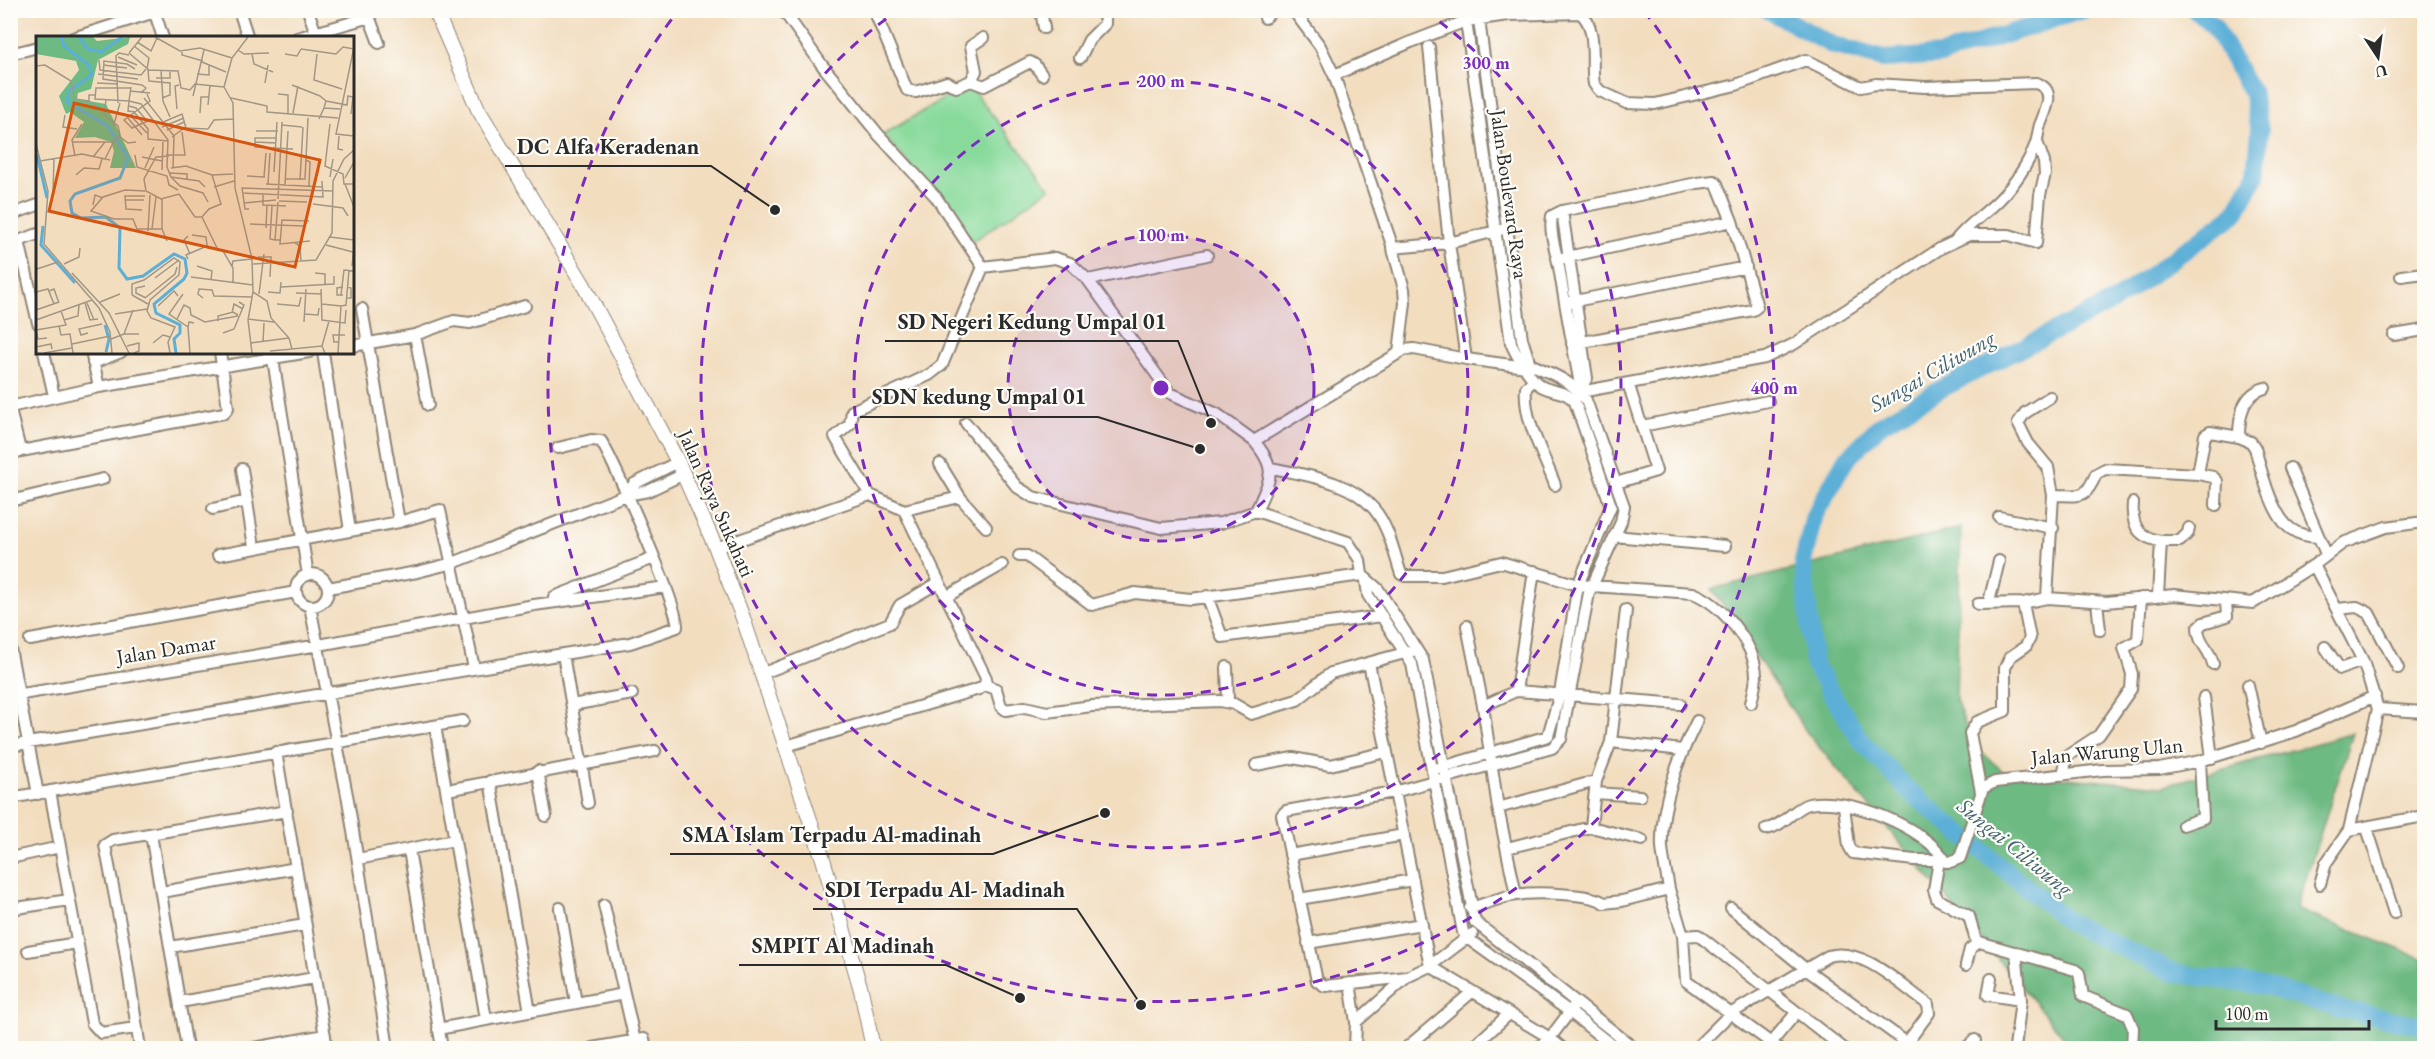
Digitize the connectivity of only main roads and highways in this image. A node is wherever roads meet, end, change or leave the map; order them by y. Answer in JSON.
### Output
{"nodes":[{"id":1,"x":435,"y":10,"type":"edge"},
{"id":2,"x":873,"y":1048,"type":"edge"}],
"edges":[{"from":1,"to":2,"type":"main road","name":"Jalan Raya Sukahati"}]}
